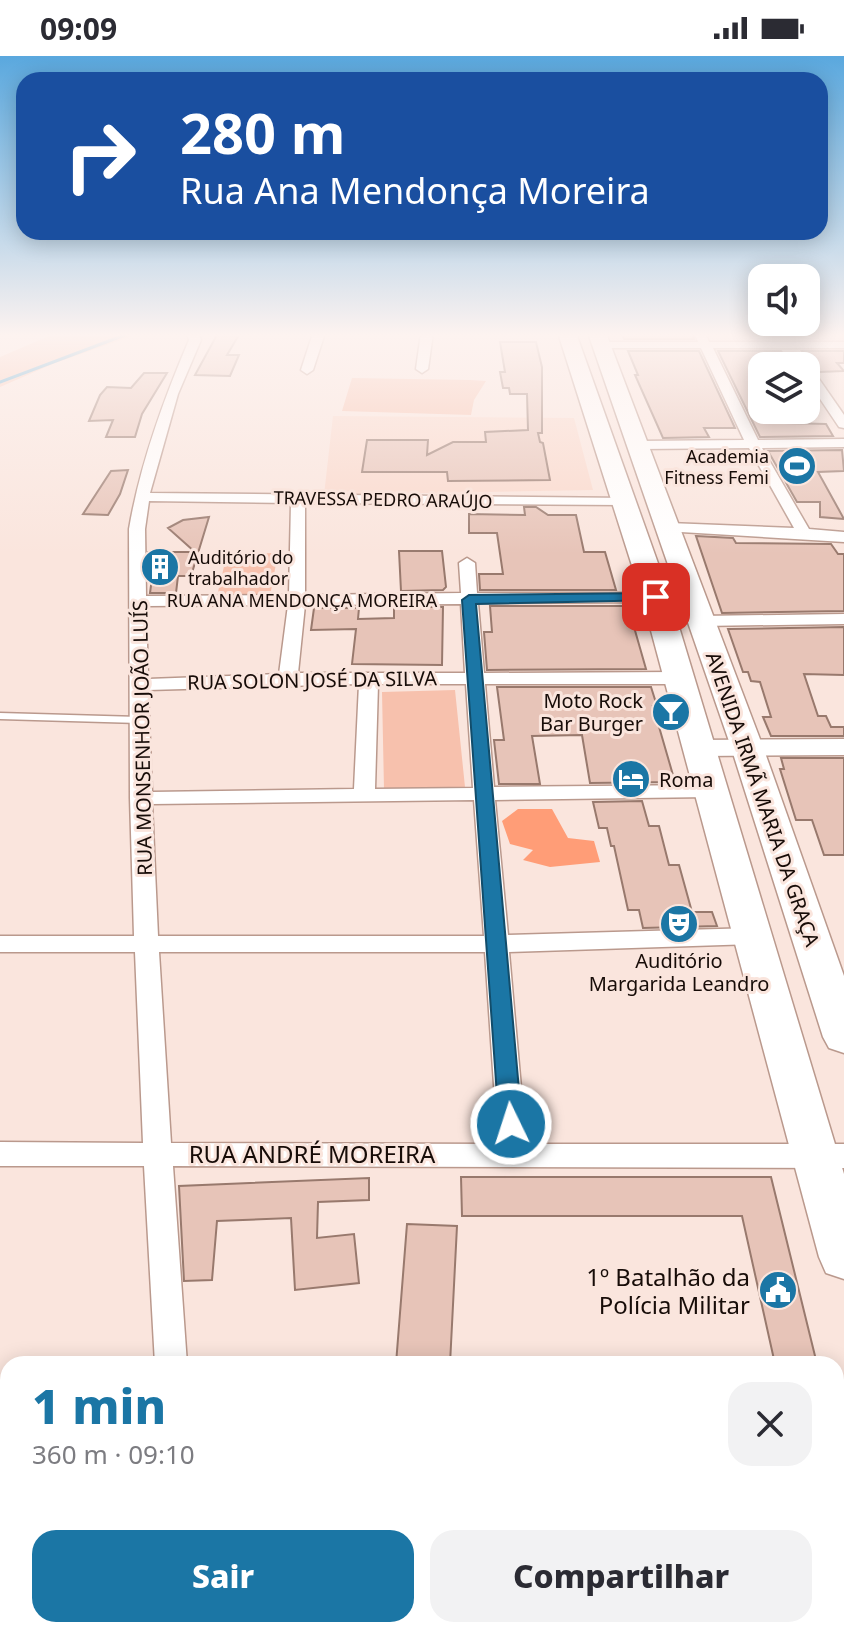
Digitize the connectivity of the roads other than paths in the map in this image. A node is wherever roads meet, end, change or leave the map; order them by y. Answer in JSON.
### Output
{"nodes":[{"id":1,"x":168,"y":407,"type":"edge"},
{"id":2,"x":609,"y":407,"type":"edge"},
{"id":3,"x":617,"y":407,"type":"edge"},
{"id":4,"x":735,"y":407,"type":"edge"},
{"id":5,"x":832,"y":407,"type":"edge"},
{"id":6,"x":844,"y":424,"type":"edge"},
{"id":7,"x":624,"y":433,"type":"junction"},
{"id":8,"x":844,"y":443,"type":"edge"},
{"id":9,"x":753,"y":444,"type":"junction"},
{"id":10,"x":142,"y":497,"type":"junction"},
{"id":11,"x":298,"y":498,"type":"junction"},
{"id":12,"x":624,"y":501,"type":"junction"},
{"id":13,"x":669,"y":528,"type":"junction"},
{"id":14,"x":804,"y":533,"type":"junction"},
{"id":15,"x":844,"y":537,"type":"edge"},
{"id":16,"x":467,"y":563,"type":"dead end"},
{"id":17,"x":656,"y":597,"type":"junction"},
{"id":18,"x":297,"y":600,"type":"junction"},
{"id":19,"x":469,"y":600,"type":"junction"},
{"id":20,"x":139,"y":601,"type":"junction"},
{"id":21,"x":844,"y":619,"type":"edge"},
{"id":22,"x":701,"y":621,"type":"junction"},
{"id":23,"x":473,"y":677,"type":"junction"},
{"id":24,"x":677,"y":678,"type":"junction"},
{"id":25,"x":288,"y":679,"type":"junction"},
{"id":26,"x":369,"y":679,"type":"junction"},
{"id":27,"x":139,"y":685,"type":"junction"},
{"id":28,"x":0,"y":716,"type":"edge"},
{"id":29,"x":139,"y":720,"type":"junction"},
{"id":30,"x":747,"y":747,"type":"junction"},
{"id":31,"x":844,"y":747,"type":"edge"},
{"id":32,"x":699,"y":748,"type":"junction"},
{"id":33,"x":710,"y":791,"type":"junction"},
{"id":34,"x":364,"y":795,"type":"junction"},
{"id":35,"x":486,"y":796,"type":"junction"},
{"id":36,"x":140,"y":798,"type":"junction"},
{"id":37,"x":754,"y":936,"type":"junction"},
{"id":38,"x":0,"y":944,"type":"edge"},
{"id":39,"x":498,"y":944,"type":"junction"},
{"id":40,"x":149,"y":945,"type":"junction"},
{"id":41,"x":844,"y":1037,"type":"edge"},
{"id":42,"x":157,"y":1152,"type":"junction"},
{"id":43,"x":0,"y":1154,"type":"edge"},
{"id":44,"x":513,"y":1154,"type":"junction"},
{"id":45,"x":830,"y":1156,"type":"edge"},
{"id":46,"x":844,"y":1257,"type":"edge"},
{"id":47,"x":170,"y":1356,"type":"edge"}],
"edges":[{"from":1,"to":10,"type":"street","name":"RUA MONSENHOR JOÃO LUÍS"},
{"from":2,"to":7,"type":"main road"},
{"from":3,"to":7,"type":"main road"},
{"from":4,"to":9,"type":"street"},
{"from":5,"to":6,"type":"street"},
{"from":7,"to":9,"type":"street"},
{"from":7,"to":12,"type":"main road","name":"AVENIDA IRMÃ MARIA DA GRAÇA"},
{"from":7,"to":13,"type":"main road","name":"AVENIDA IRMÃ MARIA DA GRAÇA"},
{"from":8,"to":9,"type":"street"},
{"from":9,"to":14,"type":"street"},
{"from":10,"to":11,"type":"street","name":"TRAVESSA PEDRO ARAÚJO"},
{"from":10,"to":20,"type":"street","name":"RUA MONSENHOR JOÃO LUÍS"},
{"from":11,"to":12,"type":"street","name":"TRAVESSA PEDRO ARAÚJO"},
{"from":11,"to":18,"type":"street"},
{"from":12,"to":17,"type":"main road","name":"AVENIDA IRMÃ MARIA DA GRAÇA"},
{"from":13,"to":14,"type":"street"},
{"from":13,"to":22,"type":"main road","name":"AVENIDA IRMÃ MARIA DA GRAÇA"},
{"from":14,"to":15,"type":"street"},
{"from":16,"to":19,"type":"street"},
{"from":17,"to":19,"type":"street","name":"RUA ANA MENDONÇA MOREIRA"},
{"from":17,"to":24,"type":"main road","name":"AVENIDA IRMÃ MARIA DA GRAÇA"},
{"from":18,"to":19,"type":"street","name":"RUA ANA MENDONÇA MOREIRA"},
{"from":18,"to":20,"type":"street","name":"RUA ANA MENDONÇA MOREIRA"},
{"from":18,"to":25,"type":"street"},
{"from":19,"to":23,"type":"street"},
{"from":20,"to":27,"type":"street","name":"RUA MONSENHOR JOÃO LUÍS"},
{"from":21,"to":22,"type":"street"},
{"from":22,"to":30,"type":"main road","name":"AVENIDA IRMÃ MARIA DA GRAÇA"},
{"from":23,"to":24,"type":"street","name":"RUA SOLON JOSÉ DA SILVA"},
{"from":23,"to":26,"type":"street","name":"RUA SOLON JOSÉ DA SILVA"},
{"from":23,"to":35,"type":"street"},
{"from":24,"to":32,"type":"main road","name":"AVENIDA IRMÃ MARIA DA GRAÇA"},
{"from":25,"to":26,"type":"street","name":"RUA SOLON JOSÉ DA SILVA"},
{"from":25,"to":27,"type":"street","name":"RUA SOLON JOSÉ DA SILVA"},
{"from":26,"to":34,"type":"street"},
{"from":27,"to":29,"type":"street","name":"RUA MONSENHOR JOÃO LUÍS"},
{"from":28,"to":29,"type":"lane"},
{"from":29,"to":36,"type":"street","name":"RUA MONSENHOR JOÃO LUÍS"},
{"from":30,"to":31,"type":"street"},
{"from":30,"to":32,"type":"street"},
{"from":30,"to":41,"type":"main road","name":"AVENIDA IRMÃ MARIA DA GRAÇA"},
{"from":32,"to":33,"type":"main road","name":"AVENIDA IRMÃ MARIA DA GRAÇA"},
{"from":33,"to":35,"type":"street"},
{"from":33,"to":37,"type":"main road","name":"AVENIDA IRMÃ MARIA DA GRAÇA"},
{"from":34,"to":35,"type":"street"},
{"from":34,"to":36,"type":"street"},
{"from":35,"to":39,"type":"street"},
{"from":36,"to":40,"type":"street","name":"RUA MONSENHOR JOÃO LUÍS"},
{"from":37,"to":39,"type":"street"},
{"from":37,"to":45,"type":"main road","name":"AVENIDA IRMÃ MARIA DA GRAÇA"},
{"from":38,"to":40,"type":"street"},
{"from":39,"to":40,"type":"street"},
{"from":39,"to":44,"type":"street"},
{"from":40,"to":42,"type":"street","name":"RUA MONSENHOR JOÃO LUÍS"},
{"from":42,"to":43,"type":"street","name":"RUA ANDRÉ MOREIRA"},
{"from":42,"to":44,"type":"street","name":"RUA ANDRÉ MOREIRA"},
{"from":42,"to":47,"type":"street","name":"RUA MONSENHOR JOÃO LUÍS"},
{"from":44,"to":45,"type":"street","name":"RUA ANDRÉ MOREIRA"},
{"from":45,"to":46,"type":"main road","name":"AVENIDA IRMÃ MARIA DA GRAÇA"}]}
